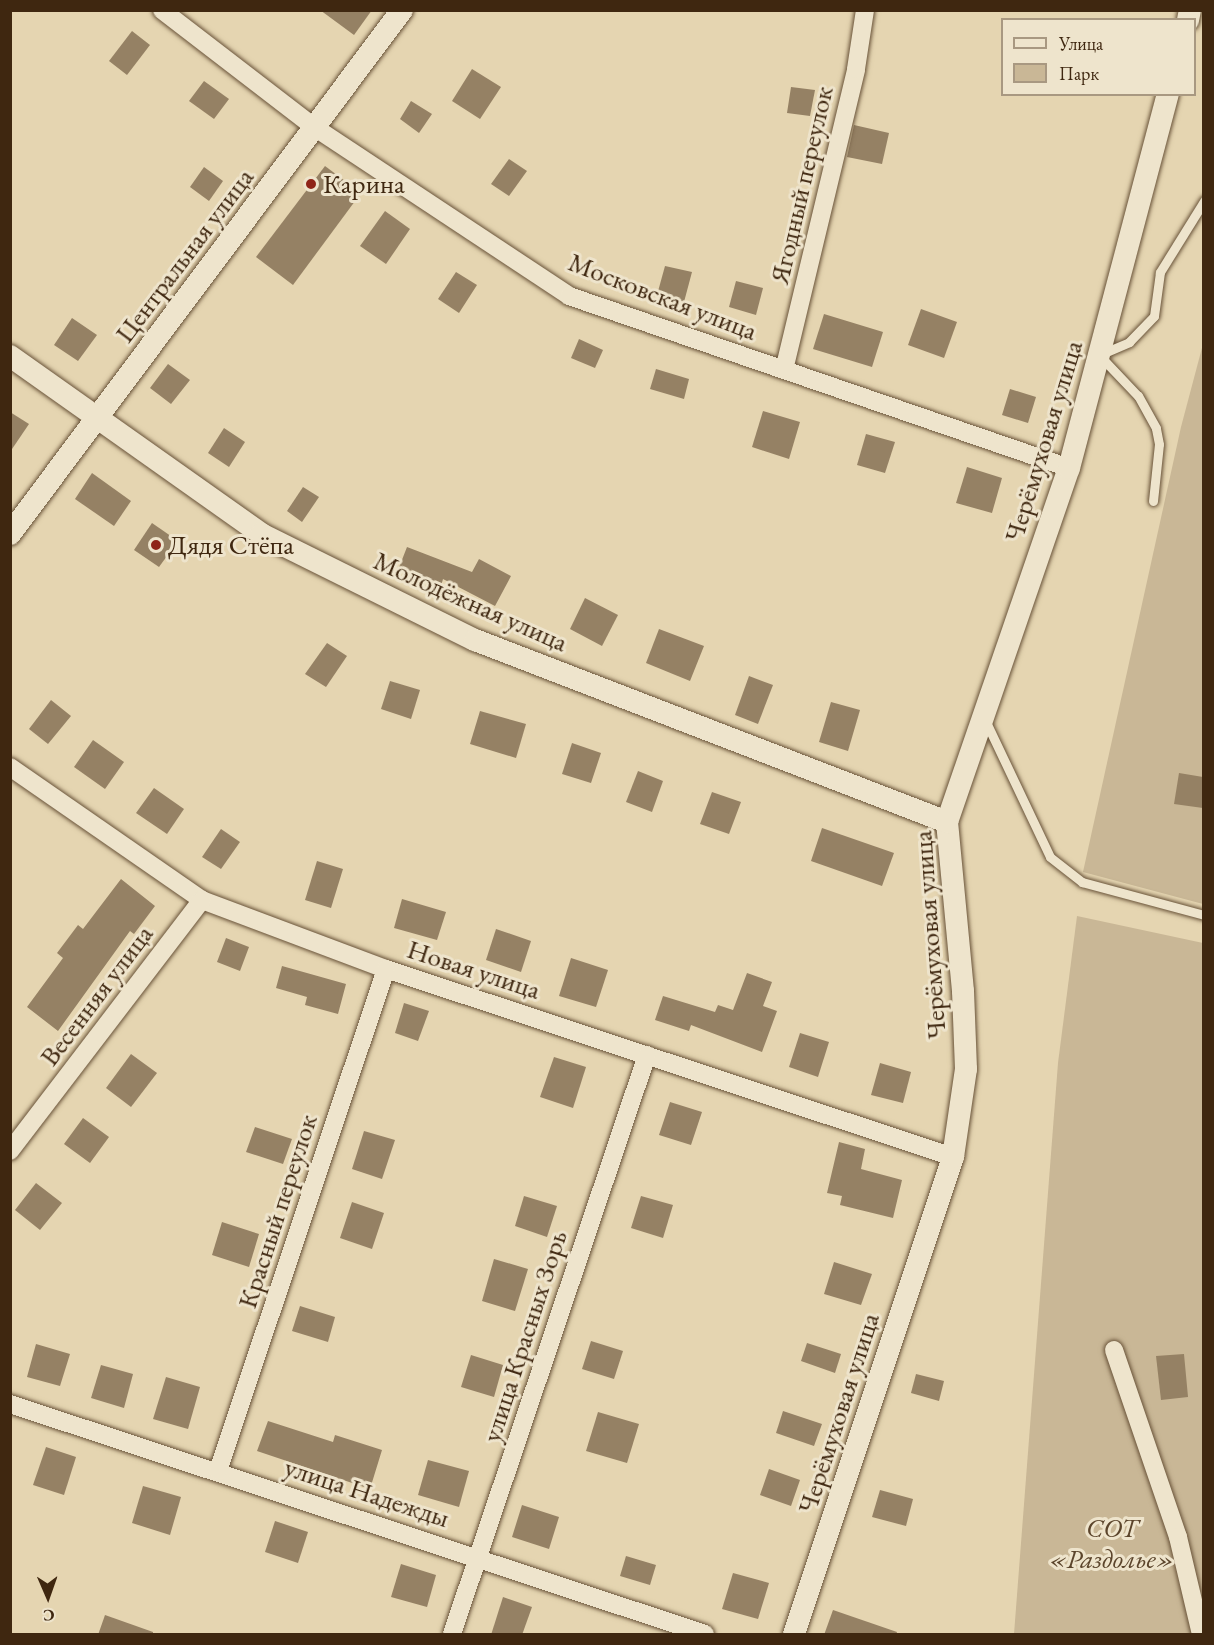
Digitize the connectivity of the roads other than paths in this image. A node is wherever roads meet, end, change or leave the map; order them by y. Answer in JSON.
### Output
{"nodes":[{"id":1,"x":162,"y":10,"type":"edge"},
{"id":2,"x":402,"y":10,"type":"edge"},
{"id":3,"x":865,"y":10,"type":"edge"},
{"id":4,"x":1167,"y":96,"type":"edge"},
{"id":5,"x":314,"y":127,"type":"junction"},
{"id":6,"x":1203,"y":201,"type":"edge"},
{"id":7,"x":1099,"y":355,"type":"junction"},
{"id":8,"x":10,"y":356,"type":"edge"},
{"id":9,"x":784,"y":370,"type":"junction"},
{"id":10,"x":98,"y":418,"type":"junction"},
{"id":11,"x":1069,"y":468,"type":"junction"},
{"id":12,"x":1153,"y":501,"type":"dead end"},
{"id":13,"x":10,"y":534,"type":"edge"},
{"id":14,"x":984,"y":717,"type":"junction"},
{"id":15,"x":10,"y":767,"type":"edge"},
{"id":16,"x":947,"y":822,"type":"junction"},
{"id":17,"x":202,"y":900,"type":"junction"},
{"id":18,"x":1203,"y":915,"type":"edge"},
{"id":19,"x":386,"y":969,"type":"junction"},
{"id":20,"x":646,"y":1055,"type":"junction"},
{"id":21,"x":10,"y":1151,"type":"edge"},
{"id":22,"x":953,"y":1157,"type":"junction"},
{"id":23,"x":1114,"y":1350,"type":"dead end"},
{"id":24,"x":10,"y":1404,"type":"edge"},
{"id":25,"x":218,"y":1472,"type":"junction"},
{"id":26,"x":479,"y":1557,"type":"junction"},
{"id":27,"x":452,"y":1635,"type":"edge"},
{"id":28,"x":705,"y":1635,"type":"edge"},
{"id":29,"x":794,"y":1635,"type":"edge"},
{"id":30,"x":1202,"y":1635,"type":"edge"}],
"edges":[{"from":1,"to":5,"type":"street","name":"Московская улица"},
{"from":2,"to":5,"type":"street","name":"Центральная улица"},
{"from":3,"to":9,"type":"street","name":"Ягодный переулок"},
{"from":4,"to":7,"type":"street","name":"Черёмуховая улица"},
{"from":5,"to":9,"type":"street","name":"Московская улица"},
{"from":5,"to":10,"type":"street","name":"Центральная улица"},
{"from":6,"to":7,"type":"lane"},
{"from":7,"to":11,"type":"street","name":"Черёмуховая улица"},
{"from":7,"to":12,"type":"lane"},
{"from":8,"to":10,"type":"street","name":"Молодёжная улица"},
{"from":9,"to":11,"type":"street","name":"Московская улица"},
{"from":10,"to":13,"type":"street","name":"Центральная улица"},
{"from":10,"to":16,"type":"street","name":"Молодёжная улица"},
{"from":11,"to":14,"type":"street","name":"Черёмуховая улица"},
{"from":14,"to":16,"type":"street","name":"Черёмуховая улица"},
{"from":14,"to":18,"type":"lane"},
{"from":15,"to":17,"type":"street","name":"Новая улица"},
{"from":16,"to":22,"type":"street","name":"Черёмуховая улица"},
{"from":17,"to":19,"type":"street","name":"Новая улица"},
{"from":17,"to":21,"type":"street","name":"Весенняя улица"},
{"from":19,"to":20,"type":"street","name":"Новая улица"},
{"from":19,"to":25,"type":"street","name":"Красный переулок"},
{"from":20,"to":22,"type":"street","name":"Новая улица"},
{"from":20,"to":26,"type":"street","name":"улица Красных Зорь"},
{"from":22,"to":29,"type":"street","name":"Черёмуховая улица"},
{"from":23,"to":30,"type":"street"},
{"from":24,"to":25,"type":"street","name":"улица Надежды"},
{"from":25,"to":26,"type":"street","name":"улица Надежды"},
{"from":26,"to":27,"type":"street","name":"улица Красных Зорь"},
{"from":26,"to":28,"type":"street","name":"улица Надежды"}]}
